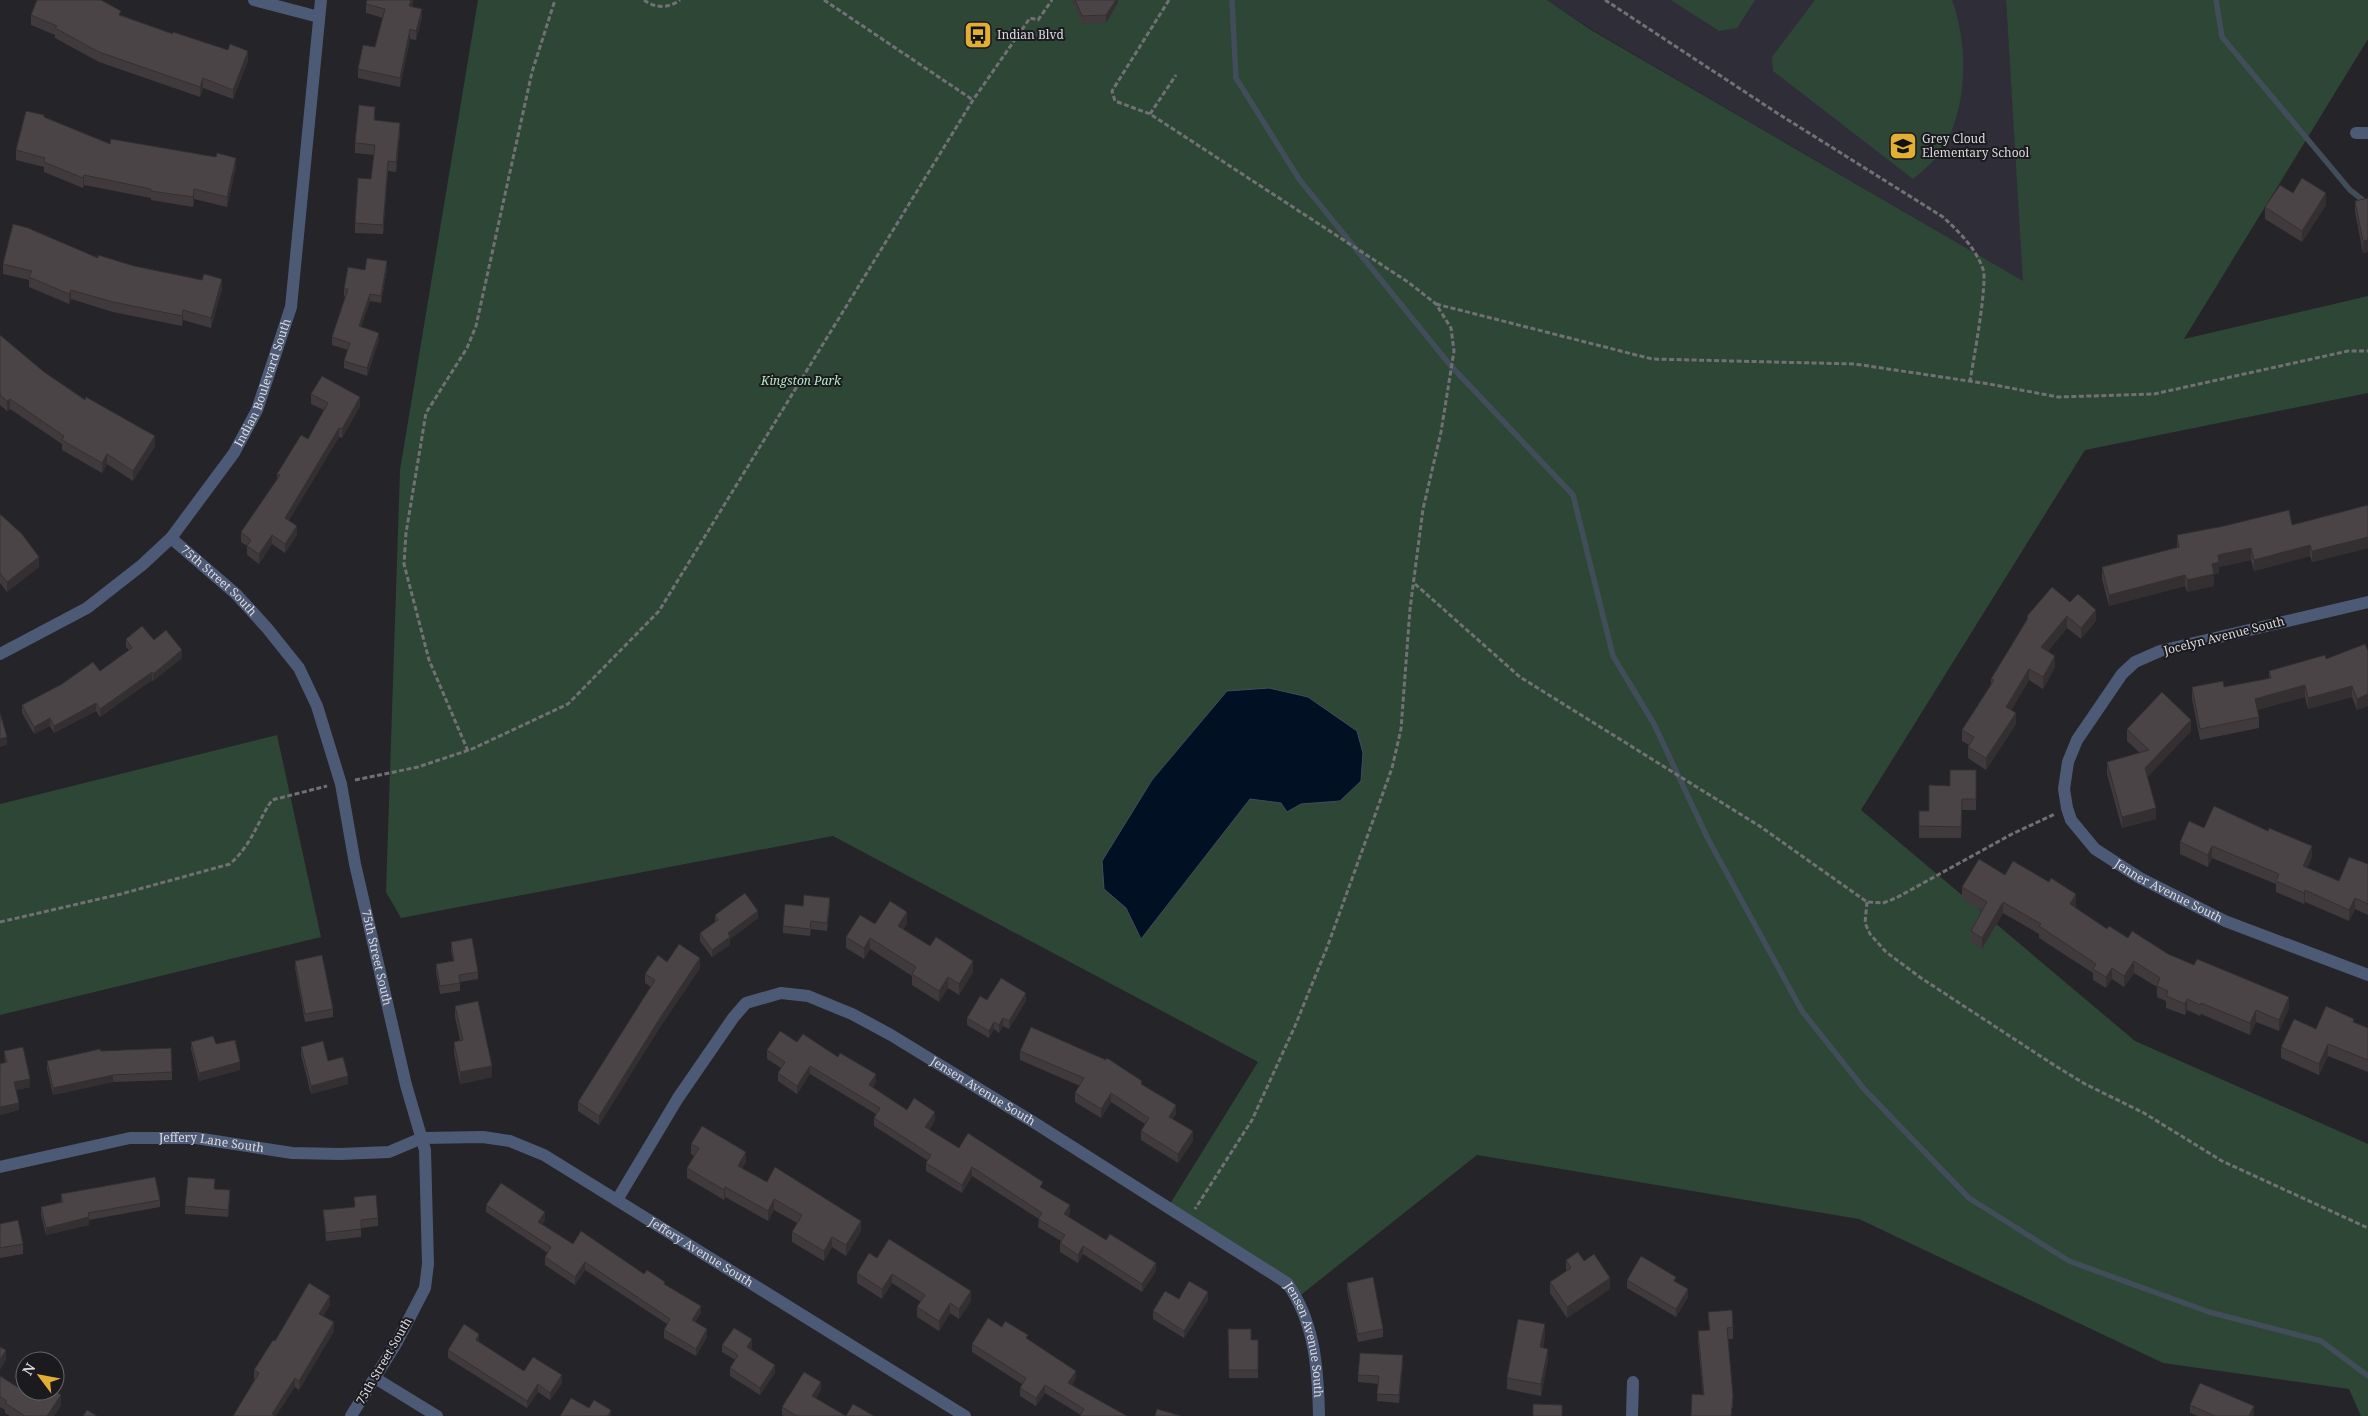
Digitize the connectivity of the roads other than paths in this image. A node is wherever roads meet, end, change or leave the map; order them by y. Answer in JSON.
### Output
{"nodes":[{"id":1,"x":254,"y":0,"type":"edge"},
{"id":2,"x":321,"y":0,"type":"edge"},
{"id":3,"x":319,"y":17,"type":"junction"},
{"id":4,"x":171,"y":538,"type":"junction"},
{"id":5,"x":2368,"y":602,"type":"edge"},
{"id":6,"x":0,"y":654,"type":"edge"},
{"id":7,"x":2084,"y":730,"type":"joint"},
{"id":8,"x":2368,"y":975,"type":"edge"},
{"id":9,"x":422,"y":1138,"type":"junction"},
{"id":10,"x":0,"y":1167,"type":"edge"},
{"id":11,"x":617,"y":1200,"type":"junction"},
{"id":12,"x":375,"y":1378,"type":"junction"},
{"id":13,"x":1633,"y":1382,"type":"dead end"},
{"id":14,"x":351,"y":1416,"type":"edge"},
{"id":15,"x":438,"y":1416,"type":"edge"},
{"id":16,"x":965,"y":1416,"type":"edge"},
{"id":17,"x":1319,"y":1416,"type":"edge"},
{"id":18,"x":1632,"y":1416,"type":"edge"}],
"edges":[{"from":1,"to":3,"type":"street"},
{"from":2,"to":3,"type":"street","name":"Indian Boulevard South"},
{"from":3,"to":4,"type":"street","name":"Indian Boulevard South"},
{"from":4,"to":6,"type":"street","name":"Indian Boulevard South"},
{"from":4,"to":9,"type":"street","name":"75th Street South"},
{"from":5,"to":7,"type":"street","name":"Jocelyn Avenue South"},
{"from":7,"to":8,"type":"street","name":"Jenner Avenue South"},
{"from":9,"to":10,"type":"street","name":"Jeffery Lane South"},
{"from":9,"to":11,"type":"street","name":"Jeffery Avenue South"},
{"from":9,"to":12,"type":"street","name":"75th Street South"},
{"from":11,"to":16,"type":"street","name":"Jeffery Avenue South"},
{"from":11,"to":17,"type":"street","name":"Jensen Avenue South"},
{"from":12,"to":14,"type":"street","name":"75th Street South"},
{"from":12,"to":15,"type":"street"},
{"from":13,"to":18,"type":"street"}]}
